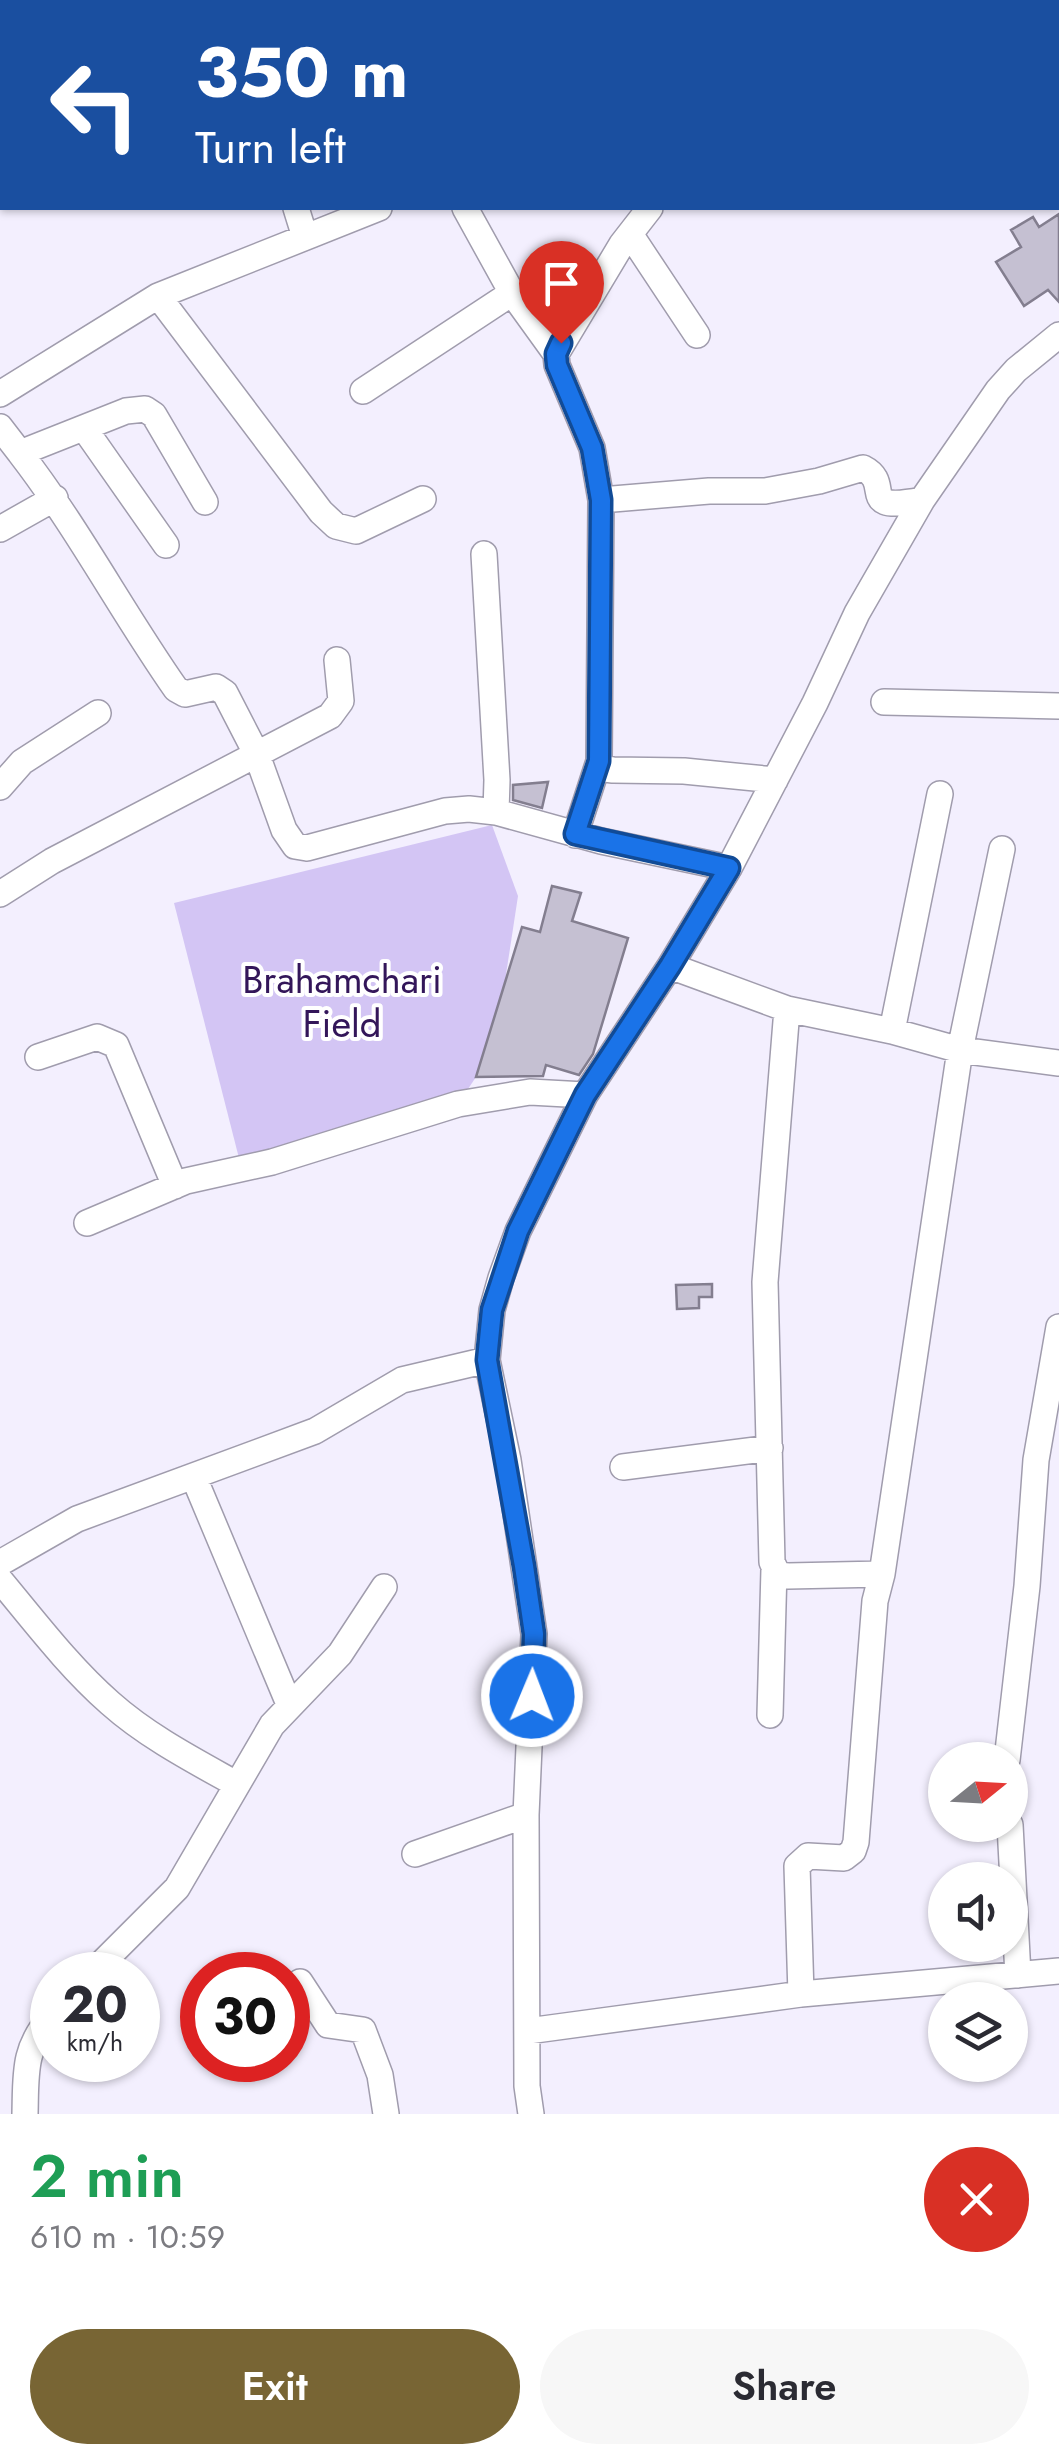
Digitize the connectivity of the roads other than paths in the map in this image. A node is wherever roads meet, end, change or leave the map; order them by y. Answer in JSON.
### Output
{"nodes":[{"id":1,"x":297,"y":210,"type":"edge"},
{"id":2,"x":374,"y":210,"type":"edge"},
{"id":3,"x":466,"y":210,"type":"edge"},
{"id":4,"x":648,"y":210,"type":"edge"},
{"id":5,"x":630,"y":234,"type":"junction"},
{"id":6,"x":305,"y":236,"type":"junction"},
{"id":7,"x":512,"y":293,"type":"junction"},
{"id":8,"x":158,"y":296,"type":"junction"},
{"id":9,"x":697,"y":335,"type":"dead end"},
{"id":10,"x":1059,"y":335,"type":"edge"},
{"id":11,"x":556,"y":354,"type":"junction"},
{"id":12,"x":363,"y":391,"type":"dead end"},
{"id":13,"x":0,"y":394,"type":"edge"},
{"id":14,"x":0,"y":428,"type":"edge"},
{"id":15,"x":84,"y":428,"type":"junction"},
{"id":16,"x":20,"y":453,"type":"junction"},
{"id":17,"x":55,"y":498,"type":"junction"},
{"id":18,"x":423,"y":499,"type":"dead end"},
{"id":19,"x":601,"y":500,"type":"junction"},
{"id":20,"x":922,"y":500,"type":"junction"},
{"id":21,"x":205,"y":502,"type":"dead end"},
{"id":22,"x":0,"y":529,"type":"edge"},
{"id":23,"x":166,"y":545,"type":"dead end"},
{"id":24,"x":484,"y":554,"type":"dead end"},
{"id":25,"x":338,"y":660,"type":"dead end"},
{"id":26,"x":884,"y":702,"type":"dead end"},
{"id":27,"x":1059,"y":706,"type":"edge"},
{"id":28,"x":98,"y":712,"type":"dead end"},
{"id":29,"x":257,"y":755,"type":"junction"},
{"id":30,"x":599,"y":761,"type":"junction"},
{"id":31,"x":775,"y":780,"type":"junction"},
{"id":32,"x":0,"y":787,"type":"edge"},
{"id":33,"x":940,"y":794,"type":"dead end"},
{"id":34,"x":496,"y":812,"type":"junction"},
{"id":35,"x":575,"y":834,"type":"junction"},
{"id":36,"x":1002,"y":850,"type":"dead end"},
{"id":37,"x":729,"y":868,"type":"junction"},
{"id":38,"x":0,"y":894,"type":"edge"},
{"id":39,"x":670,"y":966,"type":"junction"},
{"id":40,"x":787,"y":1009,"type":"junction"},
{"id":41,"x":892,"y":1031,"type":"junction"},
{"id":42,"x":960,"y":1050,"type":"junction"},
{"id":43,"x":38,"y":1057,"type":"dead end"},
{"id":44,"x":1059,"y":1063,"type":"edge"},
{"id":45,"x":585,"y":1095,"type":"junction"},
{"id":46,"x":175,"y":1186,"type":"junction"},
{"id":47,"x":87,"y":1223,"type":"dead end"},
{"id":48,"x":1059,"y":1330,"type":"edge"},
{"id":49,"x":487,"y":1360,"type":"junction"},
{"id":50,"x":770,"y":1448,"type":"junction"},
{"id":51,"x":623,"y":1467,"type":"dead end"},
{"id":52,"x":198,"y":1487,"type":"dead end"},
{"id":53,"x":1046,"y":1504,"type":"edge"},
{"id":54,"x":0,"y":1562,"type":"edge"},
{"id":55,"x":774,"y":1569,"type":"junction"},
{"id":56,"x":882,"y":1574,"type":"junction"},
{"id":57,"x":0,"y":1580,"type":"edge"},
{"id":58,"x":384,"y":1587,"type":"dead end"},
{"id":59,"x":289,"y":1704,"type":"junction"},
{"id":60,"x":770,"y":1715,"type":"dead end"},
{"id":61,"x":1010,"y":1742,"type":"edge"},
{"id":62,"x":236,"y":1784,"type":"junction"},
{"id":63,"x":526,"y":1815,"type":"junction"},
{"id":64,"x":1011,"y":1842,"type":"edge"},
{"id":65,"x":416,"y":1854,"type":"dead end"},
{"id":66,"x":113,"y":1952,"type":"edge"},
{"id":67,"x":1059,"y":1971,"type":"edge"},
{"id":68,"x":1018,"y":1975,"type":"junction"},
{"id":69,"x":801,"y":1994,"type":"junction"},
{"id":70,"x":310,"y":1997,"type":"edge"},
{"id":71,"x":528,"y":2031,"type":"junction"},
{"id":72,"x":30,"y":2048,"type":"edge"},
{"id":73,"x":24,"y":2114,"type":"edge"},
{"id":74,"x":386,"y":2114,"type":"edge"},
{"id":75,"x":530,"y":2114,"type":"edge"}],
"edges":[{"from":1,"to":6,"type":"street"},
{"from":2,"to":6,"type":"street"},
{"from":3,"to":7,"type":"street"},
{"from":4,"to":5,"type":"street"},
{"from":5,"to":9,"type":"street"},
{"from":5,"to":11,"type":"street"},
{"from":6,"to":8,"type":"street"},
{"from":7,"to":11,"type":"street"},
{"from":7,"to":12,"type":"street"},
{"from":8,"to":13,"type":"street"},
{"from":8,"to":18,"type":"street"},
{"from":10,"to":20,"type":"street"},
{"from":11,"to":19,"type":"street"},
{"from":14,"to":16,"type":"street"},
{"from":15,"to":16,"type":"street"},
{"from":15,"to":21,"type":"street"},
{"from":15,"to":23,"type":"street"},
{"from":16,"to":17,"type":"street"},
{"from":17,"to":22,"type":"street"},
{"from":17,"to":29,"type":"street"},
{"from":19,"to":20,"type":"street"},
{"from":19,"to":30,"type":"street"},
{"from":20,"to":31,"type":"street"},
{"from":24,"to":34,"type":"street"},
{"from":25,"to":29,"type":"street"},
{"from":26,"to":27,"type":"street"},
{"from":28,"to":32,"type":"street"},
{"from":29,"to":34,"type":"street"},
{"from":29,"to":38,"type":"street"},
{"from":30,"to":31,"type":"street"},
{"from":30,"to":35,"type":"street"},
{"from":31,"to":37,"type":"street"},
{"from":33,"to":41,"type":"street"},
{"from":34,"to":35,"type":"street"},
{"from":35,"to":37,"type":"street"},
{"from":36,"to":42,"type":"street"},
{"from":37,"to":39,"type":"street"},
{"from":39,"to":40,"type":"street"},
{"from":39,"to":45,"type":"street"},
{"from":40,"to":41,"type":"street"},
{"from":40,"to":50,"type":"street"},
{"from":41,"to":42,"type":"street"},
{"from":42,"to":44,"type":"street"},
{"from":42,"to":56,"type":"street"},
{"from":43,"to":46,"type":"street"},
{"from":45,"to":46,"type":"street"},
{"from":45,"to":49,"type":"street"},
{"from":46,"to":47,"type":"street"},
{"from":48,"to":53,"type":"street"},
{"from":49,"to":54,"type":"street"},
{"from":49,"to":63,"type":"street"},
{"from":50,"to":51,"type":"street"},
{"from":50,"to":55,"type":"street"},
{"from":52,"to":59,"type":"street"},
{"from":53,"to":61,"type":"street"},
{"from":55,"to":56,"type":"street"},
{"from":55,"to":60,"type":"street"},
{"from":56,"to":69,"type":"street"},
{"from":57,"to":62,"type":"street"},
{"from":58,"to":59,"type":"street"},
{"from":59,"to":62,"type":"street"},
{"from":62,"to":66,"type":"street"},
{"from":63,"to":65,"type":"street"},
{"from":63,"to":71,"type":"street"},
{"from":64,"to":68,"type":"street"},
{"from":67,"to":68,"type":"street"},
{"from":68,"to":69,"type":"street"},
{"from":69,"to":71,"type":"street"},
{"from":70,"to":74,"type":"street"},
{"from":71,"to":75,"type":"street"},
{"from":72,"to":73,"type":"street"}]}
